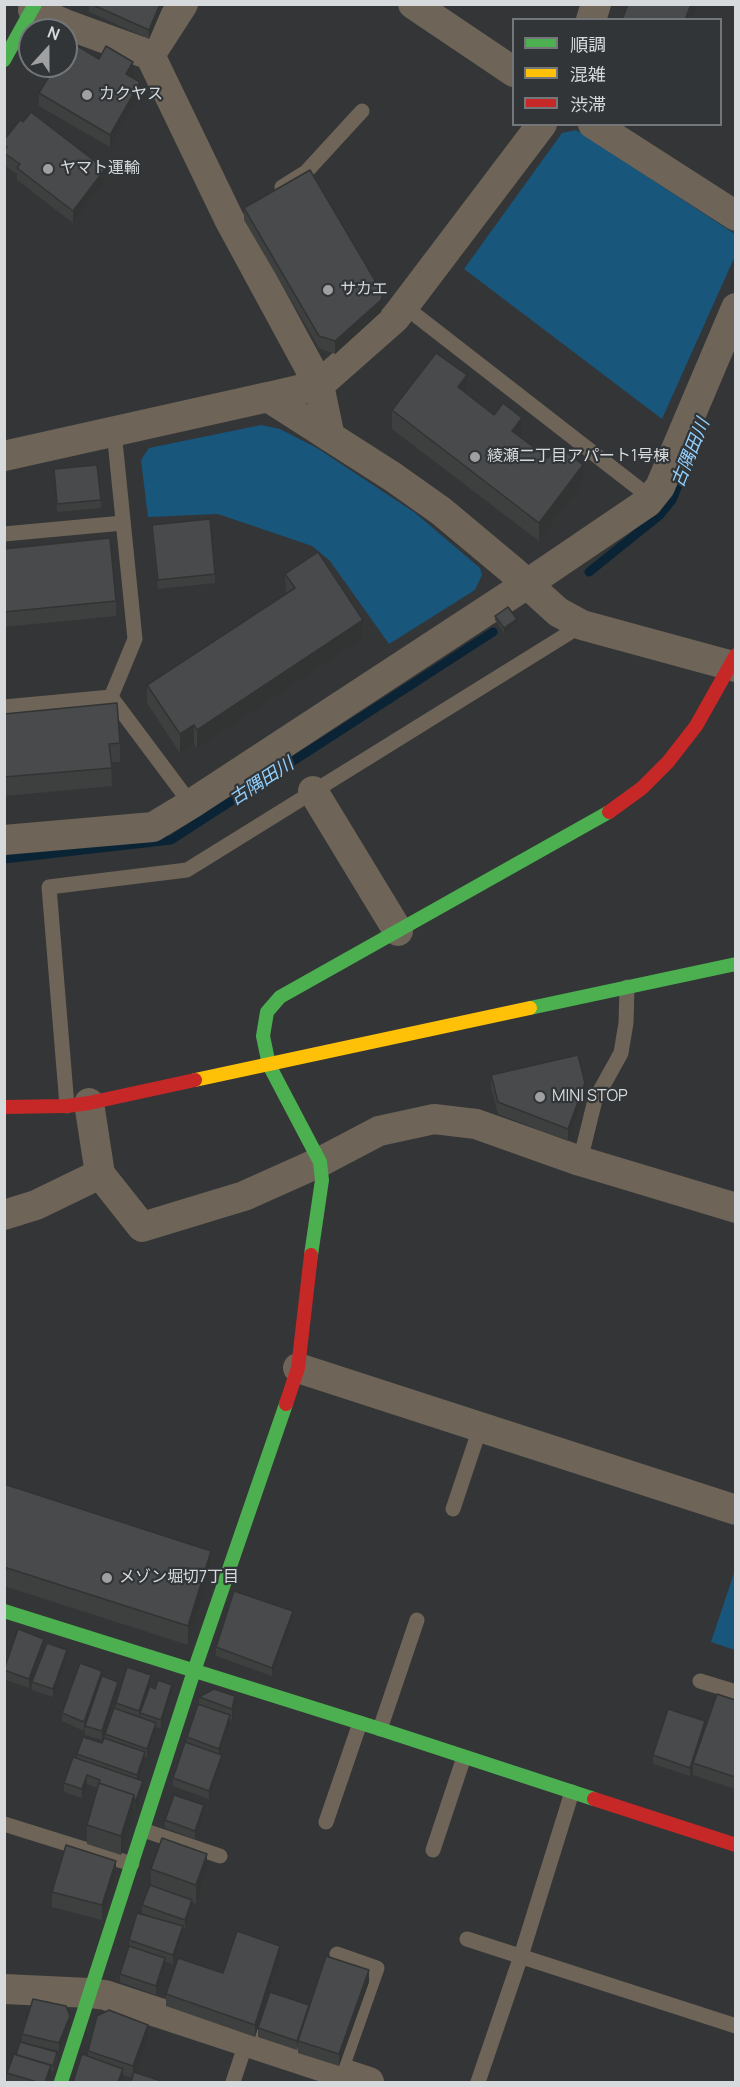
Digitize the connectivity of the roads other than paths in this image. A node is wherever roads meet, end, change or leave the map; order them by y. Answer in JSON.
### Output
{"nodes":[{"id":1,"x":183,"y":4,"type":"edge"},
{"id":2,"x":413,"y":4,"type":"edge"},
{"id":3,"x":34,"y":7,"type":"edge"},
{"id":4,"x":150,"y":56,"type":"junction"},
{"id":5,"x":4,"y":60,"type":"edge"},
{"id":6,"x":512,"y":71,"type":"edge"},
{"id":7,"x":362,"y":111,"type":"dead end"},
{"id":8,"x":540,"y":126,"type":"edge"},
{"id":9,"x":597,"y":126,"type":"edge"},
{"id":10,"x":267,"y":196,"type":"edge"},
{"id":11,"x":735,"y":216,"type":"edge"},
{"id":12,"x":404,"y":306,"type":"junction"},
{"id":13,"x":735,"y":308,"type":"edge"},
{"id":14,"x":724,"y":367,"type":"edge"},
{"id":15,"x":319,"y":385,"type":"junction"},
{"id":16,"x":268,"y":397,"type":"junction"},
{"id":17,"x":114,"y":431,"type":"junction"},
{"id":18,"x":330,"y":437,"type":"junction"},
{"id":19,"x":4,"y":456,"type":"edge"},
{"id":20,"x":651,"y":498,"type":"junction"},
{"id":21,"x":123,"y":523,"type":"junction"},
{"id":22,"x":4,"y":534,"type":"edge"},
{"id":23,"x":527,"y":584,"type":"junction"},
{"id":24,"x":582,"y":625,"type":"junction"},
{"id":25,"x":734,"y":662,"type":"edge"},
{"id":26,"x":111,"y":697,"type":"junction"},
{"id":27,"x":4,"y":707,"type":"edge"},
{"id":28,"x":313,"y":791,"type":"junction"},
{"id":29,"x":191,"y":804,"type":"junction"},
{"id":30,"x":4,"y":840,"type":"edge"},
{"id":31,"x":398,"y":931,"type":"junction"},
{"id":32,"x":735,"y":964,"type":"edge"},
{"id":33,"x":627,"y":987,"type":"junction"},
{"id":34,"x":269,"y":1065,"type":"junction"},
{"id":35,"x":78,"y":1105,"type":"junction"},
{"id":36,"x":4,"y":1107,"type":"edge"},
{"id":37,"x":580,"y":1161,"type":"junction"},
{"id":38,"x":320,"y":1162,"type":"junction"},
{"id":39,"x":100,"y":1174,"type":"junction"},
{"id":40,"x":735,"y":1208,"type":"edge"},
{"id":41,"x":4,"y":1215,"type":"edge"},
{"id":42,"x":298,"y":1368,"type":"junction"},
{"id":43,"x":480,"y":1428,"type":"junction"},
{"id":44,"x":735,"y":1508,"type":"edge"},
{"id":45,"x":453,"y":1509,"type":"dead end"},
{"id":46,"x":4,"y":1611,"type":"edge"},
{"id":47,"x":417,"y":1620,"type":"dead end"},
{"id":48,"x":194,"y":1671,"type":"junction"},
{"id":49,"x":700,"y":1681,"type":"dead end"},
{"id":50,"x":735,"y":1692,"type":"edge"},
{"id":51,"x":360,"y":1723,"type":"junction"},
{"id":52,"x":380,"y":1729,"type":"junction"},
{"id":53,"x":464,"y":1757,"type":"junction"},
{"id":54,"x":572,"y":1792,"type":"junction"},
{"id":55,"x":326,"y":1822,"type":"dead end"},
{"id":56,"x":4,"y":1824,"type":"edge"},
{"id":57,"x":142,"y":1830,"type":"junction"},
{"id":58,"x":735,"y":1845,"type":"edge"},
{"id":59,"x":433,"y":1850,"type":"dead end"},
{"id":60,"x":220,"y":1856,"type":"dead end"},
{"id":61,"x":132,"y":1864,"type":"junction"},
{"id":62,"x":467,"y":1939,"type":"dead end"},
{"id":63,"x":338,"y":1954,"type":"dead end"},
{"id":64,"x":521,"y":1956,"type":"junction"},
{"id":65,"x":4,"y":1989,"type":"edge"},
{"id":66,"x":90,"y":1993,"type":"junction"},
{"id":67,"x":735,"y":2026,"type":"edge"},
{"id":68,"x":246,"y":2043,"type":"junction"},
{"id":69,"x":340,"y":2073,"type":"junction"},
{"id":70,"x":61,"y":2082,"type":"edge"},
{"id":71,"x":233,"y":2082,"type":"edge"},
{"id":72,"x":369,"y":2082,"type":"edge"},
{"id":73,"x":478,"y":2082,"type":"edge"}],
"edges":[{"from":1,"to":4,"type":"street"},
{"from":2,"to":6,"type":"street"},
{"from":3,"to":4,"type":"street"},
{"from":3,"to":5,"type":"street"},
{"from":4,"to":15,"type":"street"},
{"from":7,"to":10,"type":"lane"},
{"from":8,"to":12,"type":"street"},
{"from":9,"to":11,"type":"street"},
{"from":12,"to":15,"type":"street"},
{"from":12,"to":20,"type":"lane"},
{"from":13,"to":14,"type":"street"},
{"from":14,"to":20,"type":"street"},
{"from":15,"to":16,"type":"street"},
{"from":15,"to":18,"type":"street"},
{"from":16,"to":17,"type":"street"},
{"from":16,"to":18,"type":"street"},
{"from":17,"to":19,"type":"street"},
{"from":17,"to":21,"type":"lane"},
{"from":18,"to":23,"type":"street"},
{"from":20,"to":23,"type":"street"},
{"from":21,"to":22,"type":"lane"},
{"from":21,"to":26,"type":"lane"},
{"from":23,"to":24,"type":"street"},
{"from":23,"to":29,"type":"street"},
{"from":24,"to":25,"type":"street"},
{"from":24,"to":28,"type":"lane"},
{"from":25,"to":31,"type":"street"},
{"from":26,"to":27,"type":"lane"},
{"from":26,"to":29,"type":"lane"},
{"from":28,"to":31,"type":"street"},
{"from":28,"to":35,"type":"lane"},
{"from":29,"to":30,"type":"street"},
{"from":31,"to":34,"type":"street"},
{"from":32,"to":33,"type":"street"},
{"from":33,"to":34,"type":"street"},
{"from":33,"to":37,"type":"lane"},
{"from":34,"to":35,"type":"street"},
{"from":34,"to":38,"type":"street"},
{"from":35,"to":36,"type":"street"},
{"from":35,"to":39,"type":"street"},
{"from":37,"to":38,"type":"street"},
{"from":37,"to":40,"type":"street"},
{"from":38,"to":39,"type":"street"},
{"from":38,"to":42,"type":"street"},
{"from":39,"to":41,"type":"street"},
{"from":42,"to":43,"type":"street"},
{"from":42,"to":48,"type":"street"},
{"from":43,"to":44,"type":"street"},
{"from":43,"to":45,"type":"lane"},
{"from":46,"to":48,"type":"street"},
{"from":47,"to":52,"type":"lane"},
{"from":48,"to":51,"type":"street"},
{"from":48,"to":57,"type":"street"},
{"from":49,"to":50,"type":"lane"},
{"from":51,"to":52,"type":"street"},
{"from":51,"to":55,"type":"lane"},
{"from":52,"to":53,"type":"street"},
{"from":53,"to":54,"type":"street"},
{"from":53,"to":59,"type":"lane"},
{"from":54,"to":58,"type":"street"},
{"from":54,"to":64,"type":"lane"},
{"from":56,"to":61,"type":"lane"},
{"from":57,"to":60,"type":"lane"},
{"from":57,"to":61,"type":"street"},
{"from":61,"to":66,"type":"street"},
{"from":62,"to":64,"type":"lane"},
{"from":63,"to":69,"type":"lane"},
{"from":64,"to":67,"type":"lane"},
{"from":64,"to":73,"type":"lane"},
{"from":65,"to":66,"type":"street"},
{"from":66,"to":68,"type":"street"},
{"from":66,"to":70,"type":"street"},
{"from":68,"to":69,"type":"street"},
{"from":68,"to":71,"type":"lane"},
{"from":69,"to":72,"type":"street"}]}
